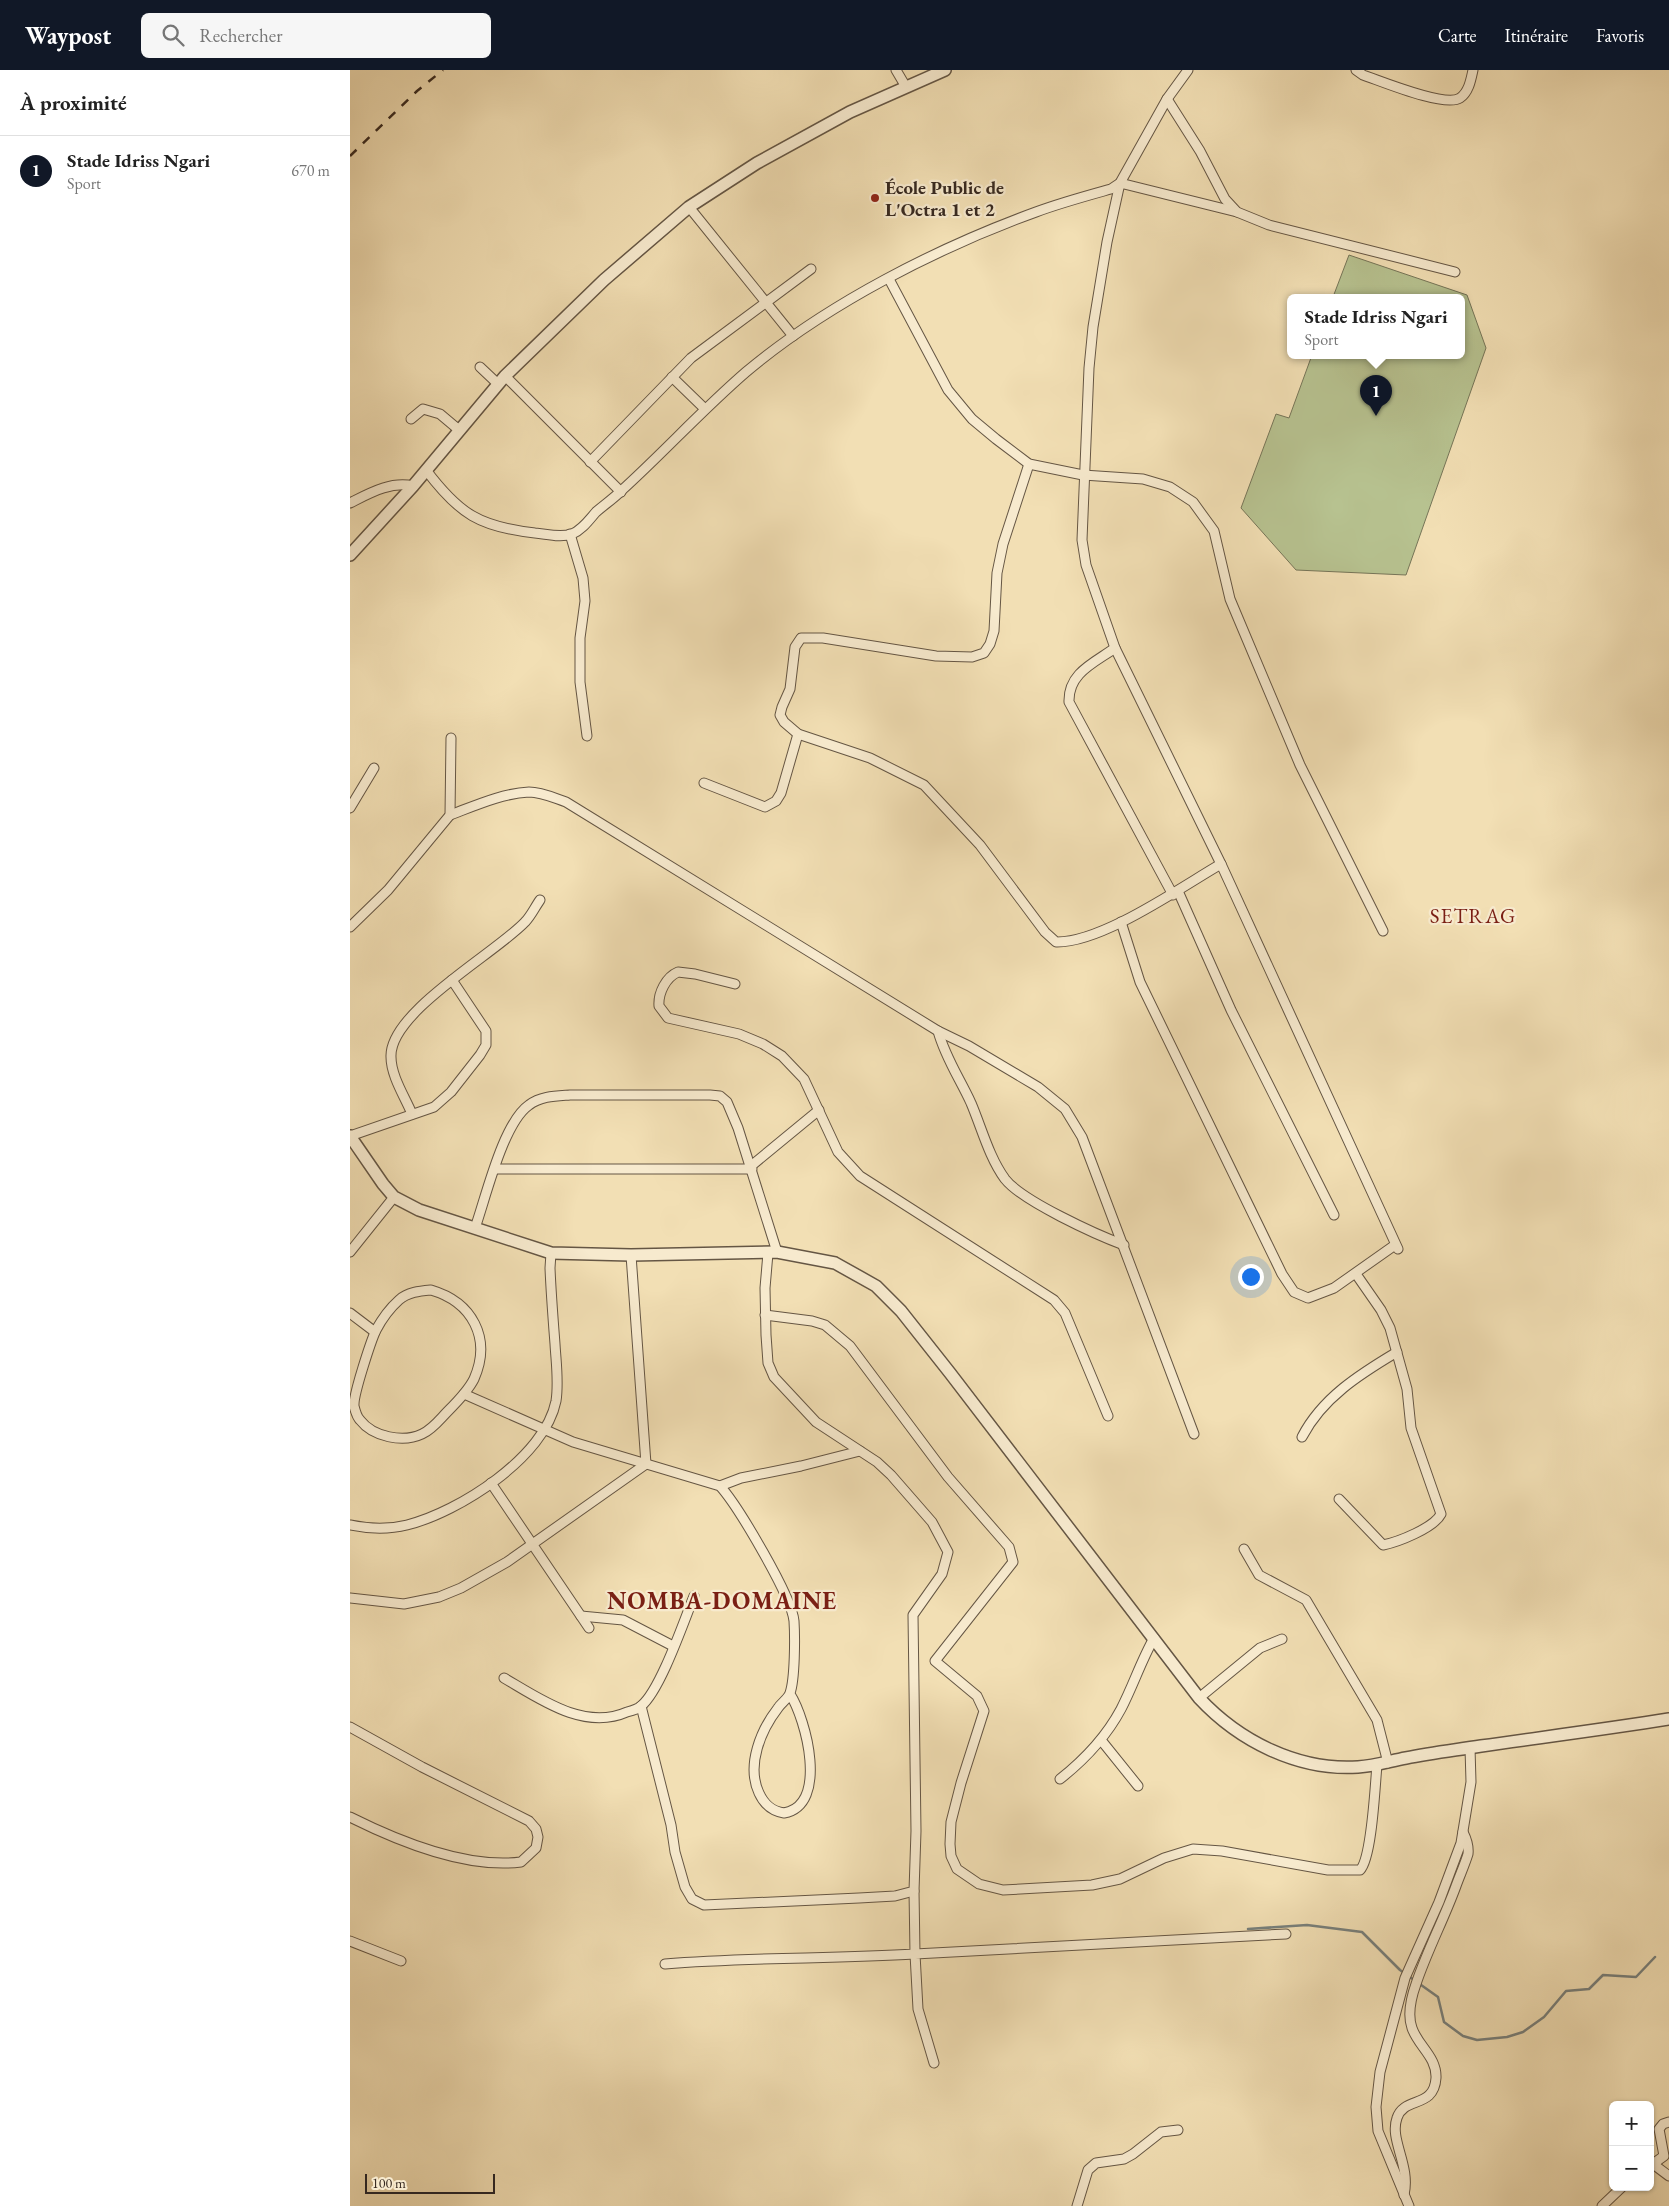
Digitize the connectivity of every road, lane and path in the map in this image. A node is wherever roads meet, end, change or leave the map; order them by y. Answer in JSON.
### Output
{"nodes":[{"id":1,"x":896,"y":70,"type":"edge"},
{"id":2,"x":945,"y":70,"type":"edge"},
{"id":3,"x":1188,"y":70,"type":"edge"},
{"id":4,"x":1356,"y":70,"type":"edge"},
{"id":5,"x":1473,"y":70,"type":"edge"},
{"id":6,"x":906,"y":87,"type":"junction"},
{"id":7,"x":1167,"y":99,"type":"junction"},
{"id":8,"x":1120,"y":183,"type":"junction"},
{"id":9,"x":689,"y":207,"type":"junction"},
{"id":10,"x":1237,"y":212,"type":"junction"},
{"id":11,"x":811,"y":268,"type":"dead end"},
{"id":12,"x":1455,"y":272,"type":"dead end"},
{"id":13,"x":889,"y":279,"type":"junction"},
{"id":14,"x":765,"y":301,"type":"junction"},
{"id":15,"x":793,"y":336,"type":"junction"},
{"id":16,"x":480,"y":367,"type":"dead end"},
{"id":17,"x":672,"y":377,"type":"junction"},
{"id":18,"x":501,"y":380,"type":"junction"},
{"id":19,"x":705,"y":409,"type":"junction"},
{"id":20,"x":411,"y":419,"type":"dead end"},
{"id":21,"x":459,"y":430,"type":"junction"},
{"id":22,"x":590,"y":462,"type":"junction"},
{"id":23,"x":1029,"y":464,"type":"junction"},
{"id":24,"x":426,"y":470,"type":"junction"},
{"id":25,"x":1083,"y":475,"type":"junction"},
{"id":26,"x":413,"y":486,"type":"junction"},
{"id":27,"x":621,"y":492,"type":"junction"},
{"id":28,"x":350,"y":503,"type":"edge"},
{"id":29,"x":570,"y":534,"type":"junction"},
{"id":30,"x":350,"y":554,"type":"edge"},
{"id":31,"x":1115,"y":648,"type":"junction"},
{"id":32,"x":798,"y":734,"type":"junction"},
{"id":33,"x":587,"y":736,"type":"dead end"},
{"id":34,"x":451,"y":738,"type":"dead end"},
{"id":35,"x":374,"y":768,"type":"dead end"},
{"id":36,"x":704,"y":783,"type":"dead end"},
{"id":37,"x":350,"y":808,"type":"edge"},
{"id":38,"x":450,"y":815,"type":"junction"},
{"id":39,"x":1221,"y":864,"type":"junction"},
{"id":40,"x":1176,"y":893,"type":"junction"},
{"id":41,"x":540,"y":900,"type":"dead end"},
{"id":42,"x":1121,"y":922,"type":"junction"},
{"id":43,"x":350,"y":927,"type":"edge"},
{"id":44,"x":1383,"y":931,"type":"dead end"},
{"id":45,"x":452,"y":980,"type":"junction"},
{"id":46,"x":735,"y":984,"type":"dead end"},
{"id":47,"x":938,"y":1031,"type":"junction"},
{"id":48,"x":819,"y":1110,"type":"junction"},
{"id":49,"x":412,"y":1114,"type":"junction"},
{"id":50,"x":350,"y":1136,"type":"edge"},
{"id":51,"x":752,"y":1167,"type":"junction"},
{"id":52,"x":496,"y":1168,"type":"junction"},
{"id":53,"x":394,"y":1197,"type":"junction"},
{"id":54,"x":1334,"y":1215,"type":"dead end"},
{"id":55,"x":475,"y":1228,"type":"junction"},
{"id":56,"x":1124,"y":1245,"type":"junction"},
{"id":57,"x":350,"y":1252,"type":"edge"},
{"id":58,"x":551,"y":1253,"type":"junction"},
{"id":59,"x":773,"y":1253,"type":"junction"},
{"id":60,"x":632,"y":1255,"type":"junction"},
{"id":61,"x":1356,"y":1274,"type":"junction"},
{"id":62,"x":350,"y":1313,"type":"edge"},
{"id":63,"x":765,"y":1315,"type":"junction"},
{"id":64,"x":375,"y":1332,"type":"junction"},
{"id":65,"x":1397,"y":1352,"type":"junction"},
{"id":66,"x":464,"y":1394,"type":"junction"},
{"id":67,"x":1108,"y":1416,"type":"dead end"},
{"id":68,"x":544,"y":1431,"type":"junction"},
{"id":69,"x":1194,"y":1434,"type":"dead end"},
{"id":70,"x":1302,"y":1436,"type":"dead end"},
{"id":71,"x":860,"y":1451,"type":"junction"},
{"id":72,"x":646,"y":1464,"type":"junction"},
{"id":73,"x":491,"y":1483,"type":"junction"},
{"id":74,"x":720,"y":1486,"type":"junction"},
{"id":75,"x":1339,"y":1499,"type":"dead end"},
{"id":76,"x":350,"y":1525,"type":"edge"},
{"id":77,"x":533,"y":1544,"type":"junction"},
{"id":78,"x":1244,"y":1550,"type":"dead end"},
{"id":79,"x":694,"y":1596,"type":"dead end"},
{"id":80,"x":350,"y":1598,"type":"edge"},
{"id":81,"x":581,"y":1616,"type":"junction"},
{"id":82,"x":589,"y":1628,"type":"dead end"},
{"id":83,"x":1154,"y":1638,"type":"junction"},
{"id":84,"x":1282,"y":1639,"type":"dead end"},
{"id":85,"x":673,"y":1646,"type":"junction"},
{"id":86,"x":504,"y":1678,"type":"dead end"},
{"id":87,"x":790,"y":1694,"type":"junction"},
{"id":88,"x":1199,"y":1698,"type":"junction"},
{"id":89,"x":641,"y":1706,"type":"junction"},
{"id":90,"x":1669,"y":1719,"type":"edge"},
{"id":91,"x":350,"y":1727,"type":"edge"},
{"id":92,"x":1101,"y":1740,"type":"junction"},
{"id":93,"x":1470,"y":1748,"type":"junction"},
{"id":94,"x":1382,"y":1764,"type":"junction"},
{"id":95,"x":1060,"y":1779,"type":"dead end"},
{"id":96,"x":1138,"y":1786,"type":"dead end"},
{"id":97,"x":350,"y":1816,"type":"edge"},
{"id":98,"x":1463,"y":1832,"type":"junction"},
{"id":99,"x":914,"y":1892,"type":"junction"},
{"id":100,"x":1286,"y":1934,"type":"dead end"},
{"id":101,"x":350,"y":1941,"type":"edge"},
{"id":102,"x":915,"y":1954,"type":"junction"},
{"id":103,"x":401,"y":1961,"type":"dead end"},
{"id":104,"x":665,"y":1964,"type":"dead end"},
{"id":105,"x":934,"y":2063,"type":"dead end"},
{"id":106,"x":1669,"y":2122,"type":"edge"},
{"id":107,"x":1178,"y":2130,"type":"dead end"},
{"id":108,"x":1654,"y":2164,"type":"edge"},
{"id":109,"x":1654,"y":2166,"type":"edge"},
{"id":110,"x":1669,"y":2176,"type":"edge"},
{"id":111,"x":1618,"y":2191,"type":"edge"},
{"id":112,"x":1404,"y":2195,"type":"junction"},
{"id":113,"x":1077,"y":2206,"type":"edge"},
{"id":114,"x":1409,"y":2206,"type":"edge"},
{"id":115,"x":1602,"y":2206,"type":"edge"}],
"edges":[{"from":1,"to":6,"type":"street"},
{"from":2,"to":6,"type":"street"},
{"from":3,"to":7,"type":"street"},
{"from":4,"to":5,"type":"street"},
{"from":6,"to":9,"type":"street"},
{"from":7,"to":8,"type":"street"},
{"from":7,"to":10,"type":"street"},
{"from":8,"to":10,"type":"street"},
{"from":8,"to":13,"type":"street"},
{"from":8,"to":25,"type":"street"},
{"from":9,"to":14,"type":"street"},
{"from":9,"to":18,"type":"street"},
{"from":10,"to":12,"type":"street"},
{"from":11,"to":14,"type":"street"},
{"from":13,"to":15,"type":"street"},
{"from":13,"to":23,"type":"street"},
{"from":14,"to":15,"type":"street"},
{"from":14,"to":17,"type":"street"},
{"from":15,"to":19,"type":"street"},
{"from":16,"to":18,"type":"street"},
{"from":17,"to":19,"type":"street"},
{"from":17,"to":22,"type":"street"},
{"from":18,"to":21,"type":"street"},
{"from":18,"to":22,"type":"street"},
{"from":19,"to":27,"type":"street"},
{"from":20,"to":21,"type":"street"},
{"from":21,"to":24,"type":"street"},
{"from":22,"to":27,"type":"street"},
{"from":23,"to":25,"type":"street"},
{"from":23,"to":32,"type":"street"},
{"from":24,"to":26,"type":"street"},
{"from":24,"to":29,"type":"street"},
{"from":25,"to":31,"type":"street"},
{"from":25,"to":44,"type":"street"},
{"from":26,"to":28,"type":"street"},
{"from":26,"to":30,"type":"street"},
{"from":27,"to":29,"type":"street"},
{"from":29,"to":33,"type":"street"},
{"from":31,"to":39,"type":"street"},
{"from":31,"to":40,"type":"street"},
{"from":32,"to":36,"type":"street"},
{"from":32,"to":42,"type":"street"},
{"from":34,"to":38,"type":"street"},
{"from":35,"to":37,"type":"street"},
{"from":38,"to":43,"type":"street"},
{"from":38,"to":47,"type":"street"},
{"from":39,"to":40,"type":"street"},
{"from":39,"to":61,"type":"street"},
{"from":40,"to":42,"type":"street"},
{"from":40,"to":54,"type":"street"},
{"from":41,"to":45,"type":"street"},
{"from":42,"to":61,"type":"street"},
{"from":45,"to":49,"type":"street"},
{"from":45,"to":49,"type":"street"},
{"from":46,"to":48,"type":"street"},
{"from":47,"to":56,"type":"street"},
{"from":47,"to":56,"type":"street"},
{"from":48,"to":51,"type":"street"},
{"from":48,"to":67,"type":"street"},
{"from":49,"to":50,"type":"street"},
{"from":50,"to":53,"type":"street"},
{"from":51,"to":52,"type":"street"},
{"from":51,"to":52,"type":"street"},
{"from":51,"to":59,"type":"street"},
{"from":52,"to":55,"type":"street"},
{"from":53,"to":55,"type":"street"},
{"from":53,"to":57,"type":"street"},
{"from":55,"to":58,"type":"street"},
{"from":56,"to":69,"type":"street"},
{"from":58,"to":60,"type":"street"},
{"from":58,"to":68,"type":"street"},
{"from":59,"to":60,"type":"street"},
{"from":59,"to":63,"type":"street"},
{"from":59,"to":83,"type":"street"},
{"from":60,"to":72,"type":"street"},
{"from":61,"to":65,"type":"street"},
{"from":62,"to":64,"type":"street"},
{"from":63,"to":71,"type":"street"},
{"from":63,"to":94,"type":"street"},
{"from":64,"to":66,"type":"street"},
{"from":64,"to":66,"type":"street"},
{"from":65,"to":70,"type":"street"},
{"from":65,"to":75,"type":"street"},
{"from":66,"to":68,"type":"street"},
{"from":68,"to":72,"type":"street"},
{"from":68,"to":73,"type":"street"},
{"from":71,"to":74,"type":"street"},
{"from":71,"to":99,"type":"street"},
{"from":72,"to":74,"type":"street"},
{"from":72,"to":77,"type":"street"},
{"from":73,"to":76,"type":"street"},
{"from":73,"to":77,"type":"street"},
{"from":74,"to":87,"type":"street"},
{"from":77,"to":80,"type":"street"},
{"from":77,"to":81,"type":"street"},
{"from":78,"to":94,"type":"street"},
{"from":79,"to":85,"type":"street"},
{"from":81,"to":82,"type":"street"},
{"from":81,"to":85,"type":"street"},
{"from":83,"to":88,"type":"street"},
{"from":83,"to":92,"type":"street"},
{"from":84,"to":88,"type":"street"},
{"from":85,"to":89,"type":"street"},
{"from":86,"to":89,"type":"street"},
{"from":87,"to":87,"type":"street"},
{"from":88,"to":94,"type":"street"},
{"from":89,"to":99,"type":"street"},
{"from":90,"to":93,"type":"street"},
{"from":91,"to":97,"type":"street"},
{"from":92,"to":95,"type":"street"},
{"from":92,"to":96,"type":"street"},
{"from":93,"to":94,"type":"street"},
{"from":93,"to":98,"type":"street"},
{"from":98,"to":112,"type":"street"},
{"from":98,"to":112,"type":"street"},
{"from":99,"to":102,"type":"street"},
{"from":100,"to":102,"type":"street"},
{"from":101,"to":103,"type":"street"},
{"from":102,"to":104,"type":"street"},
{"from":102,"to":105,"type":"street"},
{"from":106,"to":108,"type":"street"},
{"from":107,"to":113,"type":"street"},
{"from":109,"to":110,"type":"street"},
{"from":111,"to":115,"type":"street"},
{"from":112,"to":114,"type":"street"}]}
